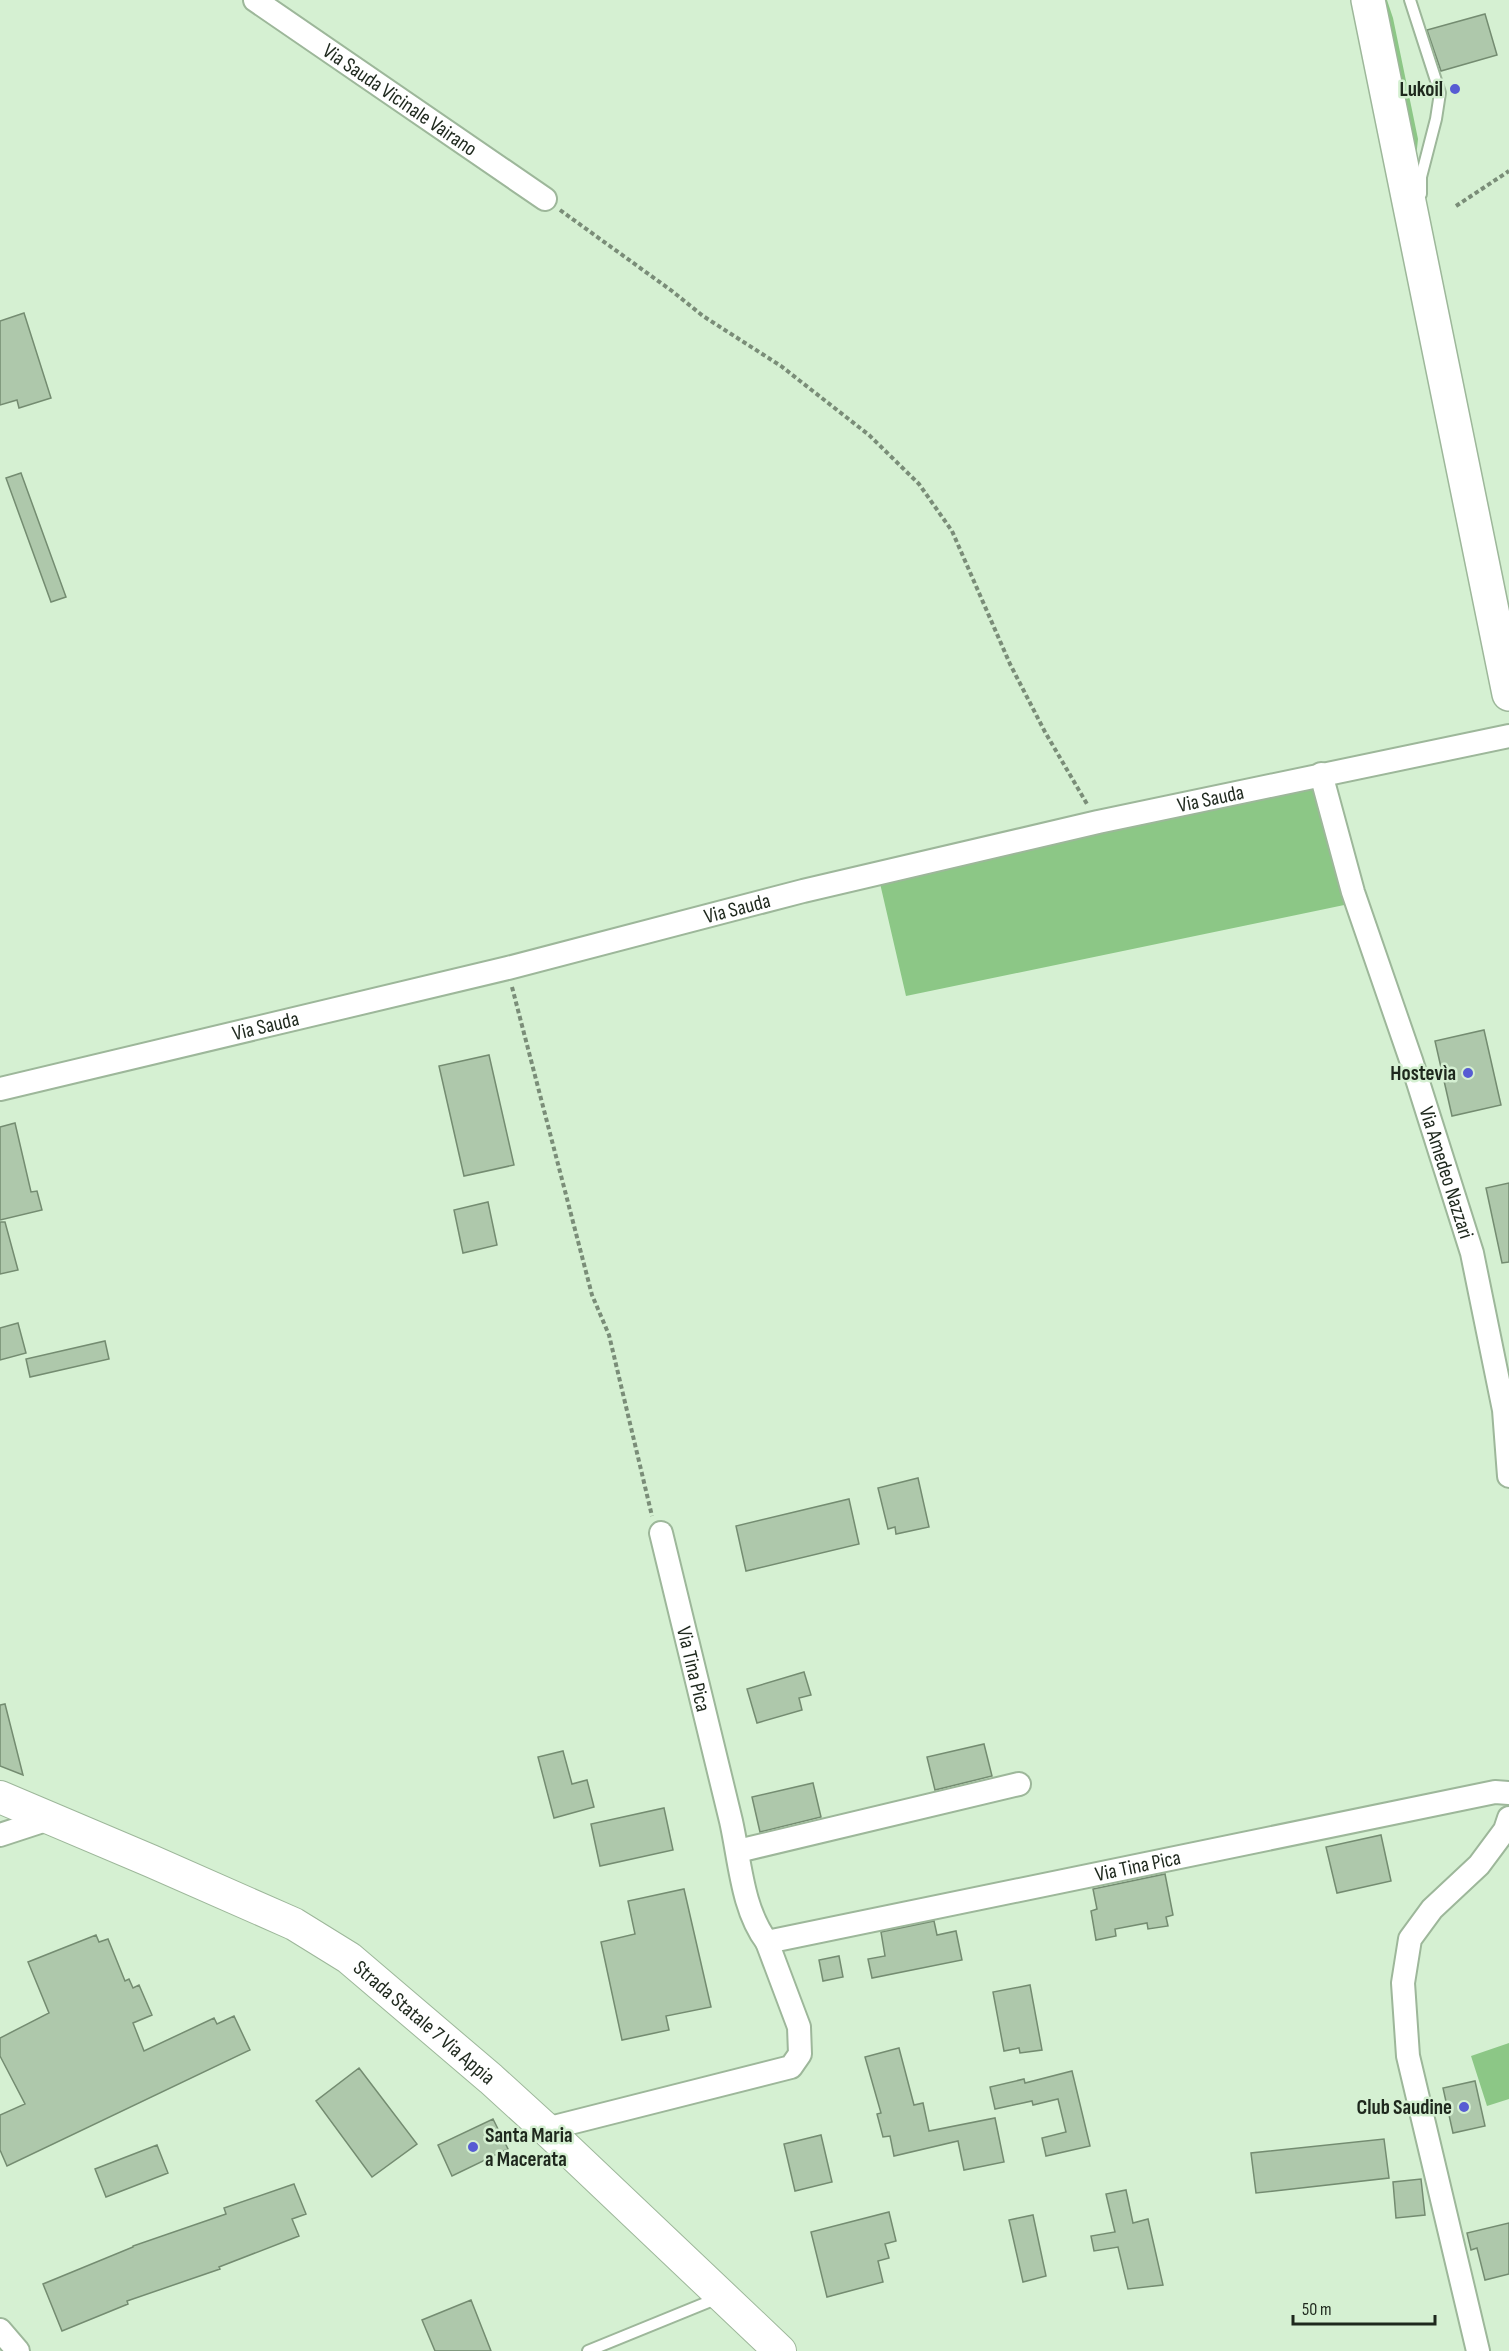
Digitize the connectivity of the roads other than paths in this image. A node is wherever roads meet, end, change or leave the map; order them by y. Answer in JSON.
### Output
{"nodes":[{"id":1,"x":255,"y":0,"type":"edge"},
{"id":2,"x":1368,"y":0,"type":"edge"},
{"id":3,"x":1410,"y":0,"type":"edge"},
{"id":4,"x":545,"y":199,"type":"road end"},
{"id":5,"x":1446,"y":386,"type":"junction"},
{"id":6,"x":1509,"y":694,"type":"edge"},
{"id":7,"x":1509,"y":736,"type":"edge"},
{"id":8,"x":1321,"y":774,"type":"junction"},
{"id":9,"x":0,"y":1089,"type":"edge"},
{"id":10,"x":1509,"y":1476,"type":"edge"},
{"id":11,"x":661,"y":1533,"type":"road end"},
{"id":12,"x":1019,"y":1784,"type":"dead end"},
{"id":13,"x":1509,"y":1793,"type":"edge"},
{"id":14,"x":0,"y":1797,"type":"edge"},
{"id":15,"x":52,"y":1818,"type":"junction"},
{"id":16,"x":1509,"y":1818,"type":"edge"},
{"id":17,"x":0,"y":1835,"type":"edge"},
{"id":18,"x":738,"y":1851,"type":"junction"},
{"id":19,"x":767,"y":1942,"type":"junction"},
{"id":20,"x":546,"y":2129,"type":"junction"},
{"id":21,"x":724,"y":2296,"type":"junction"},
{"id":22,"x":0,"y":2330,"type":"edge"},
{"id":23,"x":18,"y":2351,"type":"edge"},
{"id":24,"x":588,"y":2351,"type":"edge"},
{"id":25,"x":780,"y":2351,"type":"edge"},
{"id":26,"x":1478,"y":2351,"type":"edge"}],
"edges":[{"from":1,"to":4,"type":"street","name":"Via Sauda Vicinale Vairano"},
{"from":2,"to":5,"type":"highway"},
{"from":3,"to":5,"type":"lane"},
{"from":5,"to":6,"type":"highway"},
{"from":7,"to":8,"type":"street","name":"Via Sauda"},
{"from":8,"to":9,"type":"street","name":"Via Sauda"},
{"from":8,"to":10,"type":"street","name":"Via Amedeo Nazzari"},
{"from":11,"to":18,"type":"street","name":"Via Tina Pica"},
{"from":12,"to":18,"type":"street"},
{"from":13,"to":19,"type":"street","name":"Via Tina Pica"},
{"from":14,"to":15,"type":"main road","name":"Strada Statale 7 Via Appia"},
{"from":15,"to":17,"type":"street"},
{"from":15,"to":20,"type":"main road","name":"Strada Statale 7 Via Appia"},
{"from":16,"to":26,"type":"street"},
{"from":18,"to":19,"type":"street","name":"Via Tina Pica"},
{"from":19,"to":20,"type":"street","name":"Via Tina Pica"},
{"from":20,"to":21,"type":"main road","name":"Strada Statale 7 Via Appia"},
{"from":21,"to":24,"type":"lane"},
{"from":21,"to":25,"type":"main road","name":"Strada Statale 7 Via Appia"},
{"from":22,"to":23,"type":"street"}]}
